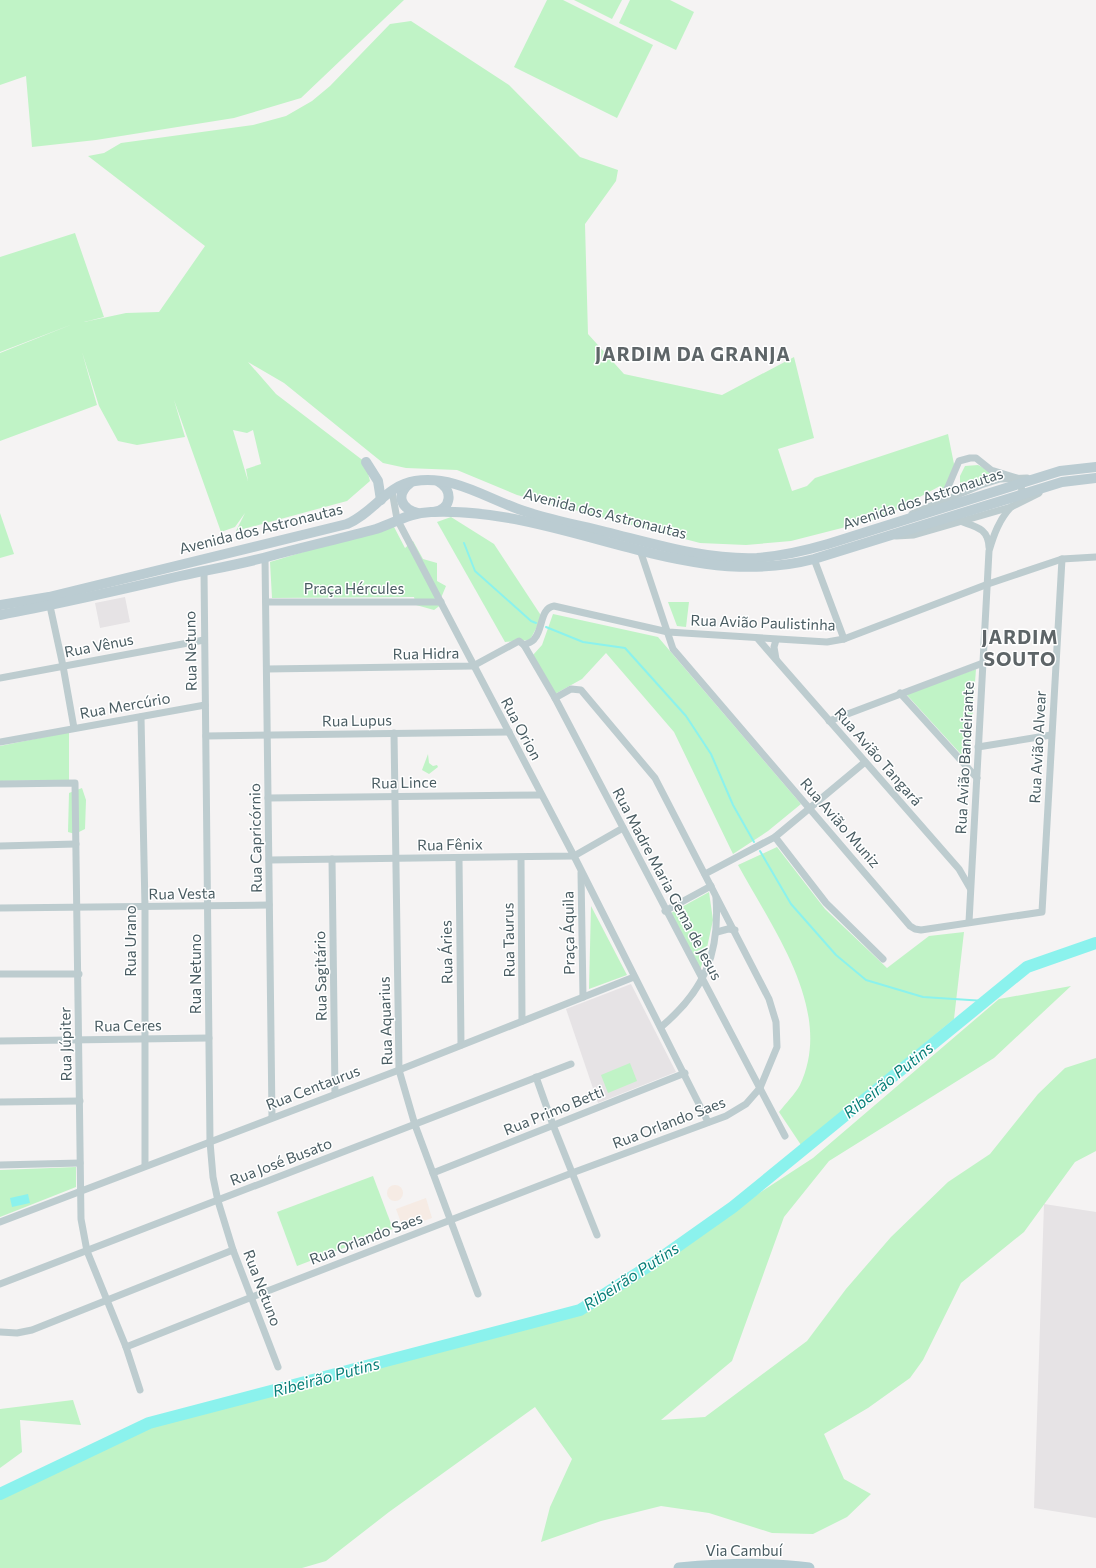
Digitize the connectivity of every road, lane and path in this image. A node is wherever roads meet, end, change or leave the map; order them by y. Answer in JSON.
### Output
{"nodes":[{"id":1,"x":366,"y":462,"type":"dead end"},
{"id":2,"x":1096,"y":467,"type":"edge"},
{"id":3,"x":1096,"y":478,"type":"edge"},
{"id":4,"x":413,"y":481,"type":"junction"},
{"id":5,"x":1020,"y":481,"type":"junction"},
{"id":6,"x":439,"y":482,"type":"junction"},
{"id":7,"x":392,"y":491,"type":"junction"},
{"id":8,"x":1022,"y":497,"type":"junction"},
{"id":9,"x":381,"y":500,"type":"junction"},
{"id":10,"x":938,"y":505,"type":"junction"},
{"id":11,"x":1011,"y":507,"type":"junction"},
{"id":12,"x":432,"y":512,"type":"junction"},
{"id":13,"x":418,"y":513,"type":"junction"},
{"id":14,"x":397,"y":519,"type":"junction"},
{"id":15,"x":960,"y":521,"type":"junction"},
{"id":16,"x":942,"y":523,"type":"junction"},
{"id":17,"x":640,"y":550,"type":"junction"},
{"id":18,"x":989,"y":551,"type":"junction"},
{"id":19,"x":1096,"y":557,"type":"edge"},
{"id":20,"x":265,"y":558,"type":"junction"},
{"id":21,"x":814,"y":559,"type":"junction"},
{"id":22,"x":1062,"y":559,"type":"junction"},
{"id":23,"x":204,"y":571,"type":"junction"},
{"id":24,"x":988,"y":584,"type":"junction"},
{"id":25,"x":266,"y":602,"type":"junction"},
{"id":26,"x":441,"y":602,"type":"junction"},
{"id":27,"x":0,"y":606,"type":"edge"},
{"id":28,"x":50,"y":606,"type":"junction"},
{"id":29,"x":0,"y":615,"type":"edge"},
{"id":30,"x":668,"y":632,"type":"junction"},
{"id":31,"x":758,"y":639,"type":"junction"},
{"id":32,"x":844,"y":639,"type":"junction"},
{"id":33,"x":204,"y":640,"type":"junction"},
{"id":34,"x":776,"y":640,"type":"junction"},
{"id":35,"x":524,"y":645,"type":"junction"},
{"id":36,"x":778,"y":663,"type":"junction"},
{"id":37,"x":983,"y":663,"type":"junction"},
{"id":38,"x":63,"y":666,"type":"junction"},
{"id":39,"x":473,"y":666,"type":"junction"},
{"id":40,"x":267,"y":669,"type":"junction"},
{"id":41,"x":0,"y":678,"type":"edge"},
{"id":42,"x":900,"y":693,"type":"junction"},
{"id":43,"x":555,"y":698,"type":"junction"},
{"id":44,"x":205,"y":705,"type":"junction"},
{"id":45,"x":141,"y":717,"type":"junction"},
{"id":46,"x":829,"y":721,"type":"junction"},
{"id":47,"x":74,"y":728,"type":"junction"},
{"id":48,"x":509,"y":732,"type":"junction"},
{"id":49,"x":394,"y":733,"type":"junction"},
{"id":50,"x":268,"y":735,"type":"junction"},
{"id":51,"x":1051,"y":735,"type":"junction"},
{"id":52,"x":206,"y":736,"type":"junction"},
{"id":53,"x":0,"y":742,"type":"edge"},
{"id":54,"x":978,"y":747,"type":"junction"},
{"id":55,"x":865,"y":762,"type":"junction"},
{"id":56,"x":977,"y":778,"type":"junction"},
{"id":57,"x":0,"y":784,"type":"edge"},
{"id":58,"x":540,"y":795,"type":"junction"},
{"id":59,"x":395,"y":797,"type":"junction"},
{"id":60,"x":268,"y":798,"type":"junction"},
{"id":61,"x":811,"y":810,"type":"junction"},
{"id":62,"x":622,"y":828,"type":"junction"},
{"id":63,"x":775,"y":837,"type":"junction"},
{"id":64,"x":76,"y":844,"type":"junction"},
{"id":65,"x":0,"y":846,"type":"edge"},
{"id":66,"x":574,"y":856,"type":"junction"},
{"id":67,"x":459,"y":858,"type":"junction"},
{"id":68,"x":521,"y":858,"type":"junction"},
{"id":69,"x":332,"y":859,"type":"junction"},
{"id":70,"x":395,"y":859,"type":"junction"},
{"id":71,"x":269,"y":860,"type":"junction"},
{"id":72,"x":972,"y":865,"type":"junction"},
{"id":73,"x":581,"y":869,"type":"junction"},
{"id":74,"x":959,"y":869,"type":"junction"},
{"id":75,"x":705,"y":874,"type":"junction"},
{"id":76,"x":711,"y":886,"type":"junction"},
{"id":77,"x":970,"y":888,"type":"junction"},
{"id":78,"x":582,"y":895,"type":"junction"},
{"id":79,"x":594,"y":895,"type":"junction"},
{"id":80,"x":716,"y":896,"type":"junction"},
{"id":81,"x":269,"y":905,"type":"junction"},
{"id":82,"x":208,"y":906,"type":"junction"},
{"id":83,"x":144,"y":907,"type":"junction"},
{"id":84,"x":0,"y":908,"type":"edge"},
{"id":85,"x":77,"y":908,"type":"junction"},
{"id":86,"x":665,"y":911,"type":"junction"},
{"id":87,"x":1042,"y":912,"type":"joint"},
{"id":88,"x":969,"y":922,"type":"junction"},
{"id":89,"x":735,"y":930,"type":"junction"},
{"id":90,"x":717,"y":932,"type":"junction"},
{"id":91,"x":883,"y":959,"type":"dead end"},
{"id":92,"x":0,"y":974,"type":"edge"},
{"id":93,"x":79,"y":974,"type":"junction"},
{"id":94,"x":634,"y":977,"type":"junction"},
{"id":95,"x":703,"y":979,"type":"junction"},
{"id":96,"x":583,"y":997,"type":"junction"},
{"id":97,"x":522,"y":1021,"type":"junction"},
{"id":98,"x":661,"y":1027,"type":"junction"},
{"id":99,"x":209,"y":1038,"type":"junction"},
{"id":100,"x":144,"y":1039,"type":"junction"},
{"id":101,"x":80,"y":1040,"type":"junction"},
{"id":102,"x":0,"y":1041,"type":"edge"},
{"id":103,"x":461,"y":1045,"type":"junction"},
{"id":104,"x":571,"y":1064,"type":"dead end"},
{"id":105,"x":399,"y":1070,"type":"junction"},
{"id":106,"x":685,"y":1073,"type":"junction"},
{"id":107,"x":536,"y":1077,"type":"junction"},
{"id":108,"x":760,"y":1088,"type":"junction"},
{"id":109,"x":335,"y":1093,"type":"junction"},
{"id":110,"x":80,"y":1101,"type":"junction"},
{"id":111,"x":0,"y":1102,"type":"edge"},
{"id":112,"x":272,"y":1117,"type":"junction"},
{"id":113,"x":708,"y":1122,"type":"junction"},
{"id":114,"x":415,"y":1125,"type":"junction"},
{"id":115,"x":553,"y":1125,"type":"junction"},
{"id":116,"x":785,"y":1136,"type":"dead end"},
{"id":117,"x":210,"y":1142,"type":"junction"},
{"id":118,"x":80,"y":1164,"type":"junction"},
{"id":119,"x":0,"y":1165,"type":"edge"},
{"id":120,"x":145,"y":1165,"type":"junction"},
{"id":121,"x":433,"y":1173,"type":"junction"},
{"id":122,"x":572,"y":1173,"type":"junction"},
{"id":123,"x":80,"y":1192,"type":"junction"},
{"id":124,"x":218,"y":1201,"type":"junction"},
{"id":125,"x":450,"y":1220,"type":"junction"},
{"id":126,"x":0,"y":1222,"type":"edge"},
{"id":127,"x":597,"y":1236,"type":"dead end"},
{"id":128,"x":233,"y":1250,"type":"junction"},
{"id":129,"x":87,"y":1251,"type":"junction"},
{"id":130,"x":0,"y":1284,"type":"edge"},
{"id":131,"x":478,"y":1294,"type":"dead end"},
{"id":132,"x":252,"y":1297,"type":"junction"},
{"id":133,"x":107,"y":1300,"type":"junction"},
{"id":134,"x":0,"y":1332,"type":"edge"},
{"id":135,"x":126,"y":1347,"type":"junction"},
{"id":136,"x":278,"y":1367,"type":"dead end"},
{"id":137,"x":140,"y":1390,"type":"dead end"},
{"id":138,"x":679,"y":1568,"type":"edge"},
{"id":139,"x":809,"y":1568,"type":"edge"}],
"edges":[{"from":1,"to":9,"type":"main road"},
{"from":2,"to":5,"type":"main road","name":"Avenida dos Astronautas"},
{"from":3,"to":8,"type":"main road","name":"Avenida dos Astronautas"},
{"from":4,"to":6,"type":"main road","name":"Avenida dos Astronautas"},
{"from":4,"to":7,"type":"main road","name":"Avenida dos Astronautas"},
{"from":4,"to":13,"type":"main road"},
{"from":5,"to":8,"type":"street"},
{"from":5,"to":10,"type":"main road","name":"Avenida dos Astronautas"},
{"from":5,"to":10,"type":"street"},
{"from":6,"to":10,"type":"main road","name":"Avenida dos Astronautas"},
{"from":6,"to":12,"type":"main road"},
{"from":7,"to":9,"type":"main road","name":"Avenida dos Astronautas"},
{"from":7,"to":14,"type":"street","name":"Rua Orion"},
{"from":8,"to":11,"type":"street"},
{"from":8,"to":16,"type":"main road","name":"Avenida dos Astronautas"},
{"from":9,"to":27,"type":"main road","name":"Avenida dos Astronautas"},
{"from":10,"to":16,"type":"street"},
{"from":11,"to":15,"type":"street"},
{"from":11,"to":18,"type":"street","name":"Rua Avião Bandeirante"},
{"from":12,"to":13,"type":"main road","name":"Avenida dos Astronautas"},
{"from":12,"to":17,"type":"main road","name":"Avenida dos Astronautas"},
{"from":13,"to":14,"type":"main road","name":"Avenida dos Astronautas"},
{"from":14,"to":20,"type":"main road","name":"Avenida dos Astronautas"},
{"from":14,"to":26,"type":"street","name":"Rua Orion"},
{"from":15,"to":16,"type":"street"},
{"from":15,"to":18,"type":"street"},
{"from":16,"to":21,"type":"main road","name":"Avenida dos Astronautas"},
{"from":17,"to":21,"type":"main road","name":"Avenida dos Astronautas"},
{"from":17,"to":30,"type":"street","name":"Rua Avião Muniz"},
{"from":18,"to":24,"type":"street","name":"Rua Avião Bandeirante"},
{"from":19,"to":22,"type":"street","name":"Rua Avião Paulistinha"},
{"from":20,"to":23,"type":"main road","name":"Avenida dos Astronautas"},
{"from":20,"to":25,"type":"street","name":"Rua Capricórnio"},
{"from":21,"to":32,"type":"street"},
{"from":22,"to":24,"type":"street","name":"Rua Avião Paulistinha"},
{"from":22,"to":51,"type":"street","name":"Rua Avião Alvear"},
{"from":23,"to":28,"type":"main road","name":"Avenida dos Astronautas"},
{"from":23,"to":33,"type":"street","name":"Rua Netuno"},
{"from":24,"to":32,"type":"street","name":"Rua Avião Paulistinha"},
{"from":24,"to":37,"type":"street","name":"Rua Avião Bandeirante"},
{"from":25,"to":26,"type":"street","name":"Praça Hércules"},
{"from":25,"to":40,"type":"street","name":"Rua Capricórnio"},
{"from":26,"to":39,"type":"street","name":"Rua Orion"},
{"from":28,"to":29,"type":"main road","name":"Avenida dos Astronautas"},
{"from":28,"to":38,"type":"street"},
{"from":30,"to":31,"type":"street","name":"Rua Avião Paulistinha"},
{"from":30,"to":35,"type":"street","name":"Rua Avião Paulistinha"},
{"from":30,"to":61,"type":"street","name":"Rua Avião Muniz"},
{"from":31,"to":34,"type":"street","name":"Rua Avião Paulistinha"},
{"from":31,"to":36,"type":"street","name":"Rua Avião Tangará"},
{"from":32,"to":34,"type":"street","name":"Rua Avião Paulistinha"},
{"from":33,"to":38,"type":"street","name":"Rua Vênus"},
{"from":33,"to":44,"type":"street","name":"Rua Netuno"},
{"from":34,"to":36,"type":"street"},
{"from":35,"to":39,"type":"street","name":"Rua Hidra"},
{"from":35,"to":43,"type":"street","name":"Rua Madre Maria Gema de Jesus"},
{"from":36,"to":46,"type":"street","name":"Rua Avião Tangará"},
{"from":37,"to":42,"type":"street"},
{"from":37,"to":54,"type":"street","name":"Rua Avião Bandeirante"},
{"from":38,"to":41,"type":"street","name":"Rua Vênus"},
{"from":38,"to":47,"type":"street"},
{"from":39,"to":40,"type":"street","name":"Rua Hidra"},
{"from":39,"to":48,"type":"street","name":"Rua Orion"},
{"from":40,"to":50,"type":"street","name":"Rua Capricórnio"},
{"from":42,"to":46,"type":"street"},
{"from":42,"to":56,"type":"street"},
{"from":43,"to":62,"type":"street","name":"Rua Madre Maria Gema de Jesus"},
{"from":43,"to":75,"type":"street","name":"Rua Orlando Saes"},
{"from":44,"to":45,"type":"street","name":"Rua Mercúrio"},
{"from":44,"to":52,"type":"street","name":"Rua Netuno"},
{"from":45,"to":47,"type":"street","name":"Rua Mercúrio"},
{"from":45,"to":83,"type":"street","name":"Rua Urano"},
{"from":46,"to":55,"type":"street","name":"Rua Avião Tangará"},
{"from":47,"to":53,"type":"street","name":"Rua Mercúrio"},
{"from":48,"to":49,"type":"street","name":"Rua Lupus"},
{"from":48,"to":58,"type":"street","name":"Rua Orion"},
{"from":49,"to":50,"type":"street","name":"Rua Lupus"},
{"from":49,"to":59,"type":"street","name":"Rua Aquarius"},
{"from":50,"to":52,"type":"street","name":"Rua Lupus"},
{"from":50,"to":60,"type":"street","name":"Rua Capricórnio"},
{"from":51,"to":54,"type":"street"},
{"from":51,"to":87,"type":"street","name":"Rua Avião Alvear"},
{"from":52,"to":82,"type":"street","name":"Rua Netuno"},
{"from":54,"to":56,"type":"street","name":"Rua Avião Bandeirante"},
{"from":55,"to":61,"type":"street"},
{"from":55,"to":74,"type":"street","name":"Rua Avião Tangará"},
{"from":56,"to":72,"type":"street","name":"Rua Avião Bandeirante"},
{"from":57,"to":64,"type":"street","name":"Rua Júpiter"},
{"from":58,"to":59,"type":"street","name":"Rua Lince"},
{"from":58,"to":66,"type":"street","name":"Rua Orion"},
{"from":59,"to":60,"type":"street","name":"Rua Lince"},
{"from":59,"to":70,"type":"street","name":"Rua Aquarius"},
{"from":60,"to":71,"type":"street","name":"Rua Capricórnio"},
{"from":61,"to":63,"type":"street"},
{"from":61,"to":88,"type":"street","name":"Rua Avião Muniz"},
{"from":62,"to":66,"type":"street","name":"Rua Fênix"},
{"from":62,"to":86,"type":"street","name":"Rua Madre Maria Gema de Jesus"},
{"from":63,"to":75,"type":"street"},
{"from":63,"to":91,"type":"street"},
{"from":64,"to":65,"type":"street"},
{"from":64,"to":85,"type":"street","name":"Rua Júpiter"},
{"from":66,"to":68,"type":"street","name":"Rua Fênix"},
{"from":66,"to":73,"type":"street","name":"Rua Orion"},
{"from":67,"to":68,"type":"street","name":"Rua Fênix"},
{"from":67,"to":70,"type":"street","name":"Rua Fênix"},
{"from":67,"to":103,"type":"street","name":"Rua Áries"},
{"from":68,"to":97,"type":"street","name":"Rua Taurus"},
{"from":69,"to":70,"type":"street","name":"Rua Fênix"},
{"from":69,"to":71,"type":"street","name":"Rua Fênix"},
{"from":69,"to":109,"type":"street","name":"Rua Sagitário"},
{"from":70,"to":105,"type":"street","name":"Rua Aquarius"},
{"from":71,"to":81,"type":"street","name":"Rua Capricórnio"},
{"from":72,"to":74,"type":"street"},
{"from":72,"to":77,"type":"street","name":"Rua Avião Bandeirante"},
{"from":73,"to":78,"type":"street","name":"Praça Áquila"},
{"from":73,"to":79,"type":"street","name":"Rua Orion"},
{"from":74,"to":77,"type":"street","name":"Rua Avião Tangará"},
{"from":75,"to":76,"type":"street","name":"Rua Orlando Saes"},
{"from":76,"to":80,"type":"street","name":"Rua Orlando Saes"},
{"from":76,"to":86,"type":"street"},
{"from":77,"to":88,"type":"street","name":"Rua Avião Bandeirante"},
{"from":78,"to":79,"type":"street"},
{"from":78,"to":96,"type":"street","name":"Praça Áquila"},
{"from":79,"to":94,"type":"street","name":"Rua Orion"},
{"from":80,"to":89,"type":"street","name":"Rua Orlando Saes"},
{"from":80,"to":90,"type":"street"},
{"from":81,"to":82,"type":"street","name":"Rua Vesta"},
{"from":81,"to":112,"type":"street","name":"Rua Capricórnio"},
{"from":82,"to":83,"type":"street","name":"Rua Vesta"},
{"from":82,"to":99,"type":"street","name":"Rua Netuno"},
{"from":83,"to":85,"type":"street","name":"Rua Vesta"},
{"from":83,"to":100,"type":"street","name":"Rua Urano"},
{"from":84,"to":85,"type":"street","name":"Rua Vesta"},
{"from":85,"to":93,"type":"street","name":"Rua Júpiter"},
{"from":86,"to":95,"type":"street","name":"Rua Madre Maria Gema de Jesus"},
{"from":87,"to":88,"type":"street","name":"Rua Avião Muniz"},
{"from":89,"to":90,"type":"street"},
{"from":89,"to":108,"type":"street","name":"Rua Orlando Saes"},
{"from":90,"to":95,"type":"street"},
{"from":92,"to":93,"type":"street"},
{"from":93,"to":101,"type":"street","name":"Rua Júpiter"},
{"from":94,"to":96,"type":"street","name":"Rua Centaurus"},
{"from":94,"to":98,"type":"street","name":"Rua Orion"},
{"from":95,"to":98,"type":"street"},
{"from":95,"to":108,"type":"street","name":"Rua Madre Maria Gema de Jesus"},
{"from":96,"to":97,"type":"street","name":"Rua Centaurus"},
{"from":97,"to":103,"type":"street","name":"Rua Centaurus"},
{"from":98,"to":106,"type":"street","name":"Rua Orion"},
{"from":99,"to":100,"type":"street","name":"Rua Ceres"},
{"from":99,"to":117,"type":"street","name":"Rua Netuno"},
{"from":100,"to":101,"type":"street","name":"Rua Ceres"},
{"from":100,"to":120,"type":"street","name":"Rua Urano"},
{"from":101,"to":102,"type":"street","name":"Rua Ceres"},
{"from":101,"to":110,"type":"street","name":"Rua Júpiter"},
{"from":103,"to":105,"type":"street","name":"Rua Centaurus"},
{"from":104,"to":107,"type":"street","name":"Rua José Busato"},
{"from":105,"to":109,"type":"street","name":"Rua Centaurus"},
{"from":105,"to":114,"type":"street","name":"Rua Aquarius"},
{"from":106,"to":113,"type":"street","name":"Rua Orion"},
{"from":106,"to":115,"type":"street","name":"Rua Primo Betti"},
{"from":107,"to":114,"type":"street","name":"Rua José Busato"},
{"from":107,"to":115,"type":"street"},
{"from":108,"to":113,"type":"street","name":"Rua Orlando Saes"},
{"from":108,"to":116,"type":"street","name":"Rua Madre Maria Gema de Jesus"},
{"from":109,"to":112,"type":"street","name":"Rua Centaurus"},
{"from":110,"to":111,"type":"street"},
{"from":110,"to":118,"type":"street","name":"Rua Júpiter"},
{"from":112,"to":117,"type":"street","name":"Rua Centaurus"},
{"from":113,"to":122,"type":"street","name":"Rua Orlando Saes"},
{"from":114,"to":121,"type":"street","name":"Rua Aquarius"},
{"from":114,"to":124,"type":"street","name":"Rua José Busato"},
{"from":115,"to":121,"type":"street","name":"Rua Primo Betti"},
{"from":115,"to":122,"type":"street"},
{"from":117,"to":120,"type":"street","name":"Rua Centaurus"},
{"from":117,"to":124,"type":"street","name":"Rua Netuno"},
{"from":118,"to":119,"type":"street"},
{"from":118,"to":123,"type":"street","name":"Rua Júpiter"},
{"from":120,"to":123,"type":"street","name":"Rua Centaurus"},
{"from":121,"to":125,"type":"street","name":"Rua Aquarius"},
{"from":122,"to":125,"type":"street","name":"Rua Orlando Saes"},
{"from":122,"to":127,"type":"street"},
{"from":123,"to":126,"type":"street","name":"Rua Centaurus"},
{"from":123,"to":129,"type":"street","name":"Rua Júpiter"},
{"from":124,"to":128,"type":"street","name":"Rua Netuno"},
{"from":124,"to":129,"type":"street","name":"Rua José Busato"},
{"from":125,"to":131,"type":"street","name":"Rua Aquarius"},
{"from":125,"to":132,"type":"street","name":"Rua Orlando Saes"},
{"from":128,"to":132,"type":"street","name":"Rua Netuno"},
{"from":128,"to":133,"type":"street"},
{"from":129,"to":130,"type":"street","name":"Rua José Busato"},
{"from":129,"to":133,"type":"street","name":"Rua Júpiter"},
{"from":132,"to":135,"type":"street","name":"Rua Orlando Saes"},
{"from":132,"to":136,"type":"street","name":"Rua Netuno"},
{"from":133,"to":134,"type":"street"},
{"from":133,"to":135,"type":"street","name":"Rua Júpiter"},
{"from":135,"to":137,"type":"street","name":"Rua Júpiter"},
{"from":138,"to":139,"type":"main road","name":"Via Cambuí"}]}
